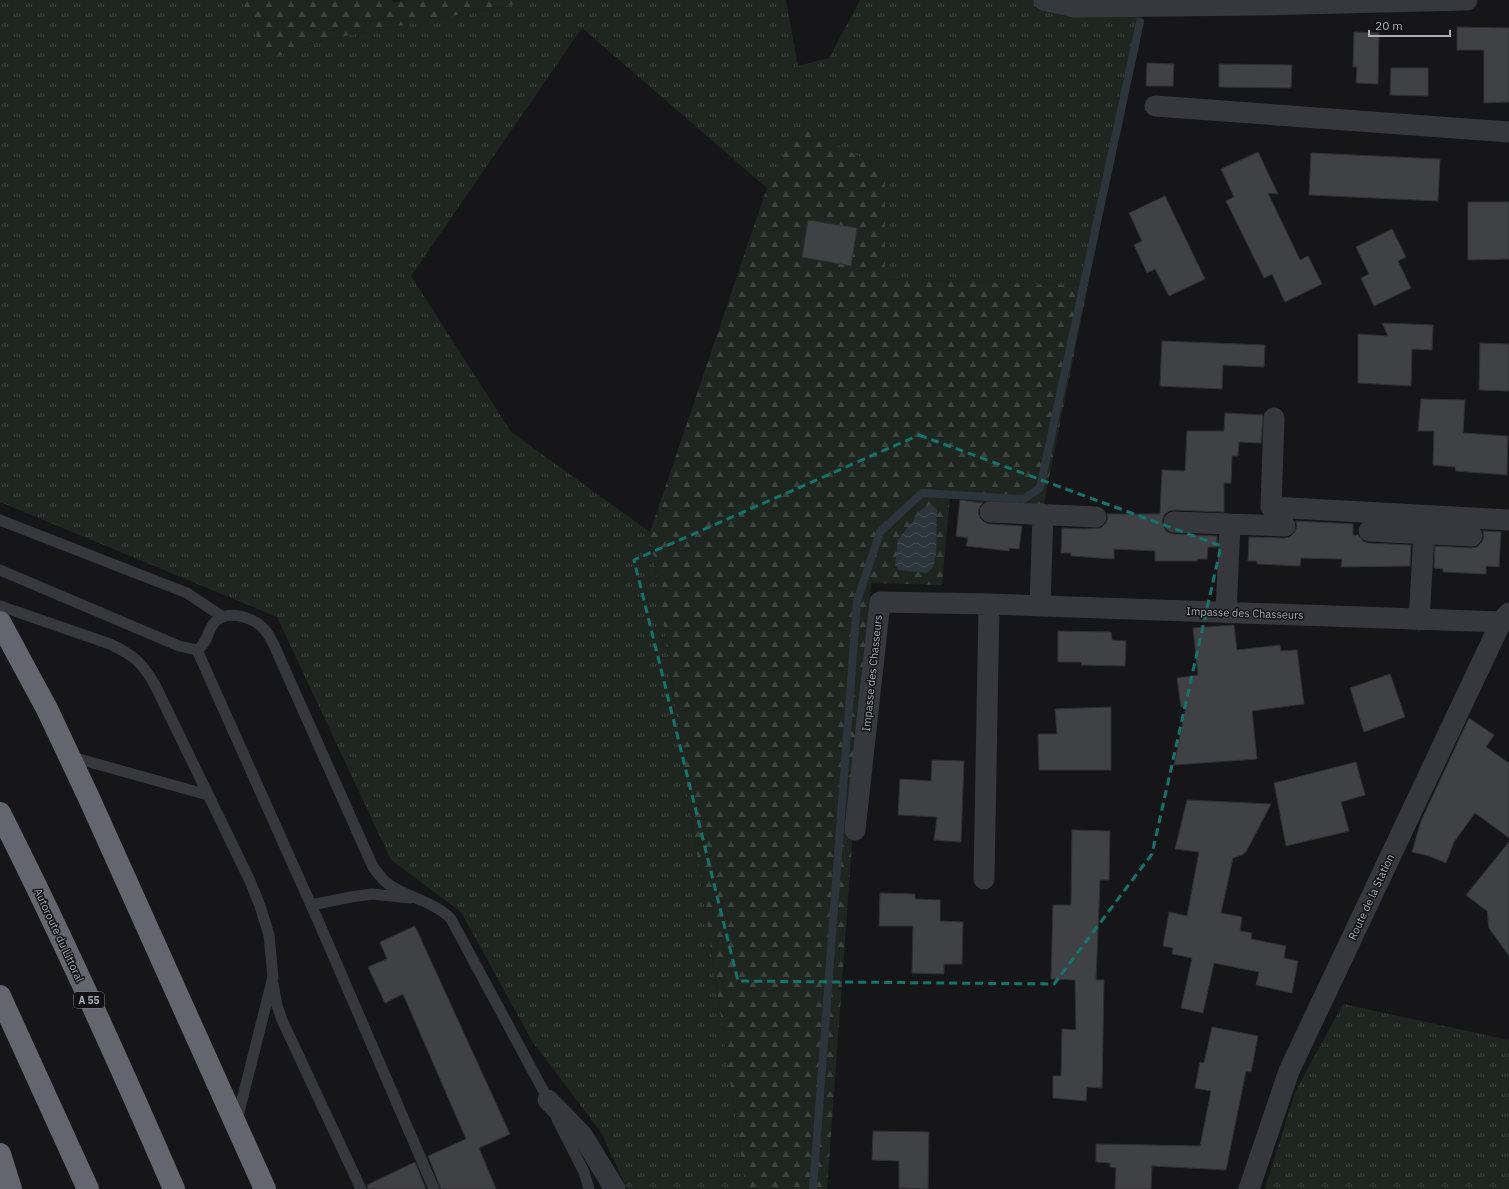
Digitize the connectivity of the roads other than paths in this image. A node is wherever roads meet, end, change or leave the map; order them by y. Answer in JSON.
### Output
{"nodes":[{"id":1,"x":1044,"y":0,"type":"edge"},
{"id":2,"x":1467,"y":0,"type":"edge"},
{"id":3,"x":1258,"y":3,"type":"edge"},
{"id":4,"x":1155,"y":106,"type":"dead end"},
{"id":5,"x":1509,"y":132,"type":"edge"},
{"id":6,"x":1274,"y":418,"type":"dead end"},
{"id":7,"x":990,"y":512,"type":"dead end"},
{"id":8,"x":1043,"y":514,"type":"junction"},
{"id":9,"x":1096,"y":517,"type":"dead end"},
{"id":10,"x":0,"y":520,"type":"edge"},
{"id":11,"x":1509,"y":520,"type":"edge"},
{"id":12,"x":1174,"y":522,"type":"dead end"},
{"id":13,"x":1230,"y":524,"type":"junction"},
{"id":14,"x":1285,"y":526,"type":"dead end"},
{"id":15,"x":1369,"y":531,"type":"dead end"},
{"id":16,"x":1424,"y":534,"type":"junction"},
{"id":17,"x":1472,"y":536,"type":"dead end"},
{"id":18,"x":0,"y":570,"type":"edge"},
{"id":19,"x":989,"y":604,"type":"junction"},
{"id":20,"x":0,"y":606,"type":"edge"},
{"id":21,"x":1040,"y":606,"type":"junction"},
{"id":22,"x":1226,"y":613,"type":"junction"},
{"id":23,"x":223,"y":617,"type":"junction"},
{"id":24,"x":1505,"y":618,"type":"edge"},
{"id":25,"x":1419,"y":620,"type":"junction"},
{"id":26,"x":0,"y":622,"type":"edge"},
{"id":27,"x":197,"y":650,"type":"junction"},
{"id":28,"x":68,"y":756,"type":"junction"},
{"id":29,"x":208,"y":795,"type":"junction"},
{"id":30,"x":0,"y":813,"type":"edge"},
{"id":31,"x":855,"y":830,"type":"dead end"},
{"id":32,"x":984,"y":879,"type":"dead end"},
{"id":33,"x":421,"y":899,"type":"junction"},
{"id":34,"x":311,"y":906,"type":"junction"},
{"id":35,"x":273,"y":977,"type":"junction"},
{"id":36,"x":0,"y":996,"type":"edge"},
{"id":37,"x":548,"y":1100,"type":"junction"},
{"id":38,"x":236,"y":1125,"type":"junction"},
{"id":39,"x":0,"y":1154,"type":"edge"},
{"id":40,"x":11,"y":1189,"type":"edge"},
{"id":41,"x":88,"y":1189,"type":"edge"},
{"id":42,"x":174,"y":1189,"type":"edge"},
{"id":43,"x":265,"y":1189,"type":"edge"},
{"id":44,"x":361,"y":1189,"type":"edge"},
{"id":45,"x":434,"y":1189,"type":"edge"},
{"id":46,"x":589,"y":1189,"type":"edge"},
{"id":47,"x":615,"y":1189,"type":"edge"},
{"id":48,"x":1249,"y":1189,"type":"edge"}],
"edges":[{"from":1,"to":3,"type":"street"},
{"from":2,"to":3,"type":"street"},
{"from":4,"to":5,"type":"street"},
{"from":6,"to":11,"type":"street"},
{"from":7,"to":8,"type":"street"},
{"from":8,"to":9,"type":"street"},
{"from":8,"to":21,"type":"street"},
{"from":10,"to":23,"type":"lane"},
{"from":12,"to":13,"type":"street"},
{"from":13,"to":14,"type":"street"},
{"from":13,"to":22,"type":"street"},
{"from":15,"to":16,"type":"street"},
{"from":16,"to":17,"type":"street"},
{"from":16,"to":25,"type":"street"},
{"from":18,"to":27,"type":"lane"},
{"from":19,"to":21,"type":"street","name":"Impasse des Chasseurs"},
{"from":19,"to":31,"type":"street","name":"Impasse des Chasseurs"},
{"from":19,"to":32,"type":"street"},
{"from":20,"to":29,"type":"lane"},
{"from":21,"to":22,"type":"street","name":"Impasse des Chasseurs"},
{"from":22,"to":25,"type":"street","name":"Impasse des Chasseurs"},
{"from":23,"to":27,"type":"lane"},
{"from":23,"to":33,"type":"lane"},
{"from":24,"to":25,"type":"street","name":"Impasse des Chasseurs"},
{"from":24,"to":48,"type":"street","name":"Route de la Station"},
{"from":26,"to":28,"type":"highway"},
{"from":27,"to":34,"type":"lane"},
{"from":28,"to":29,"type":"lane"},
{"from":28,"to":38,"type":"highway"},
{"from":29,"to":35,"type":"lane"},
{"from":30,"to":42,"type":"highway","name":"Autoroute du Littoral","number":"A 55"},
{"from":33,"to":34,"type":"lane"},
{"from":33,"to":37,"type":"lane"},
{"from":34,"to":45,"type":"lane"},
{"from":35,"to":38,"type":"lane"},
{"from":35,"to":44,"type":"lane"},
{"from":36,"to":41,"type":"highway"},
{"from":37,"to":46,"type":"lane"},
{"from":37,"to":47,"type":"street"},
{"from":38,"to":43,"type":"highway"},
{"from":39,"to":40,"type":"highway"}]}
